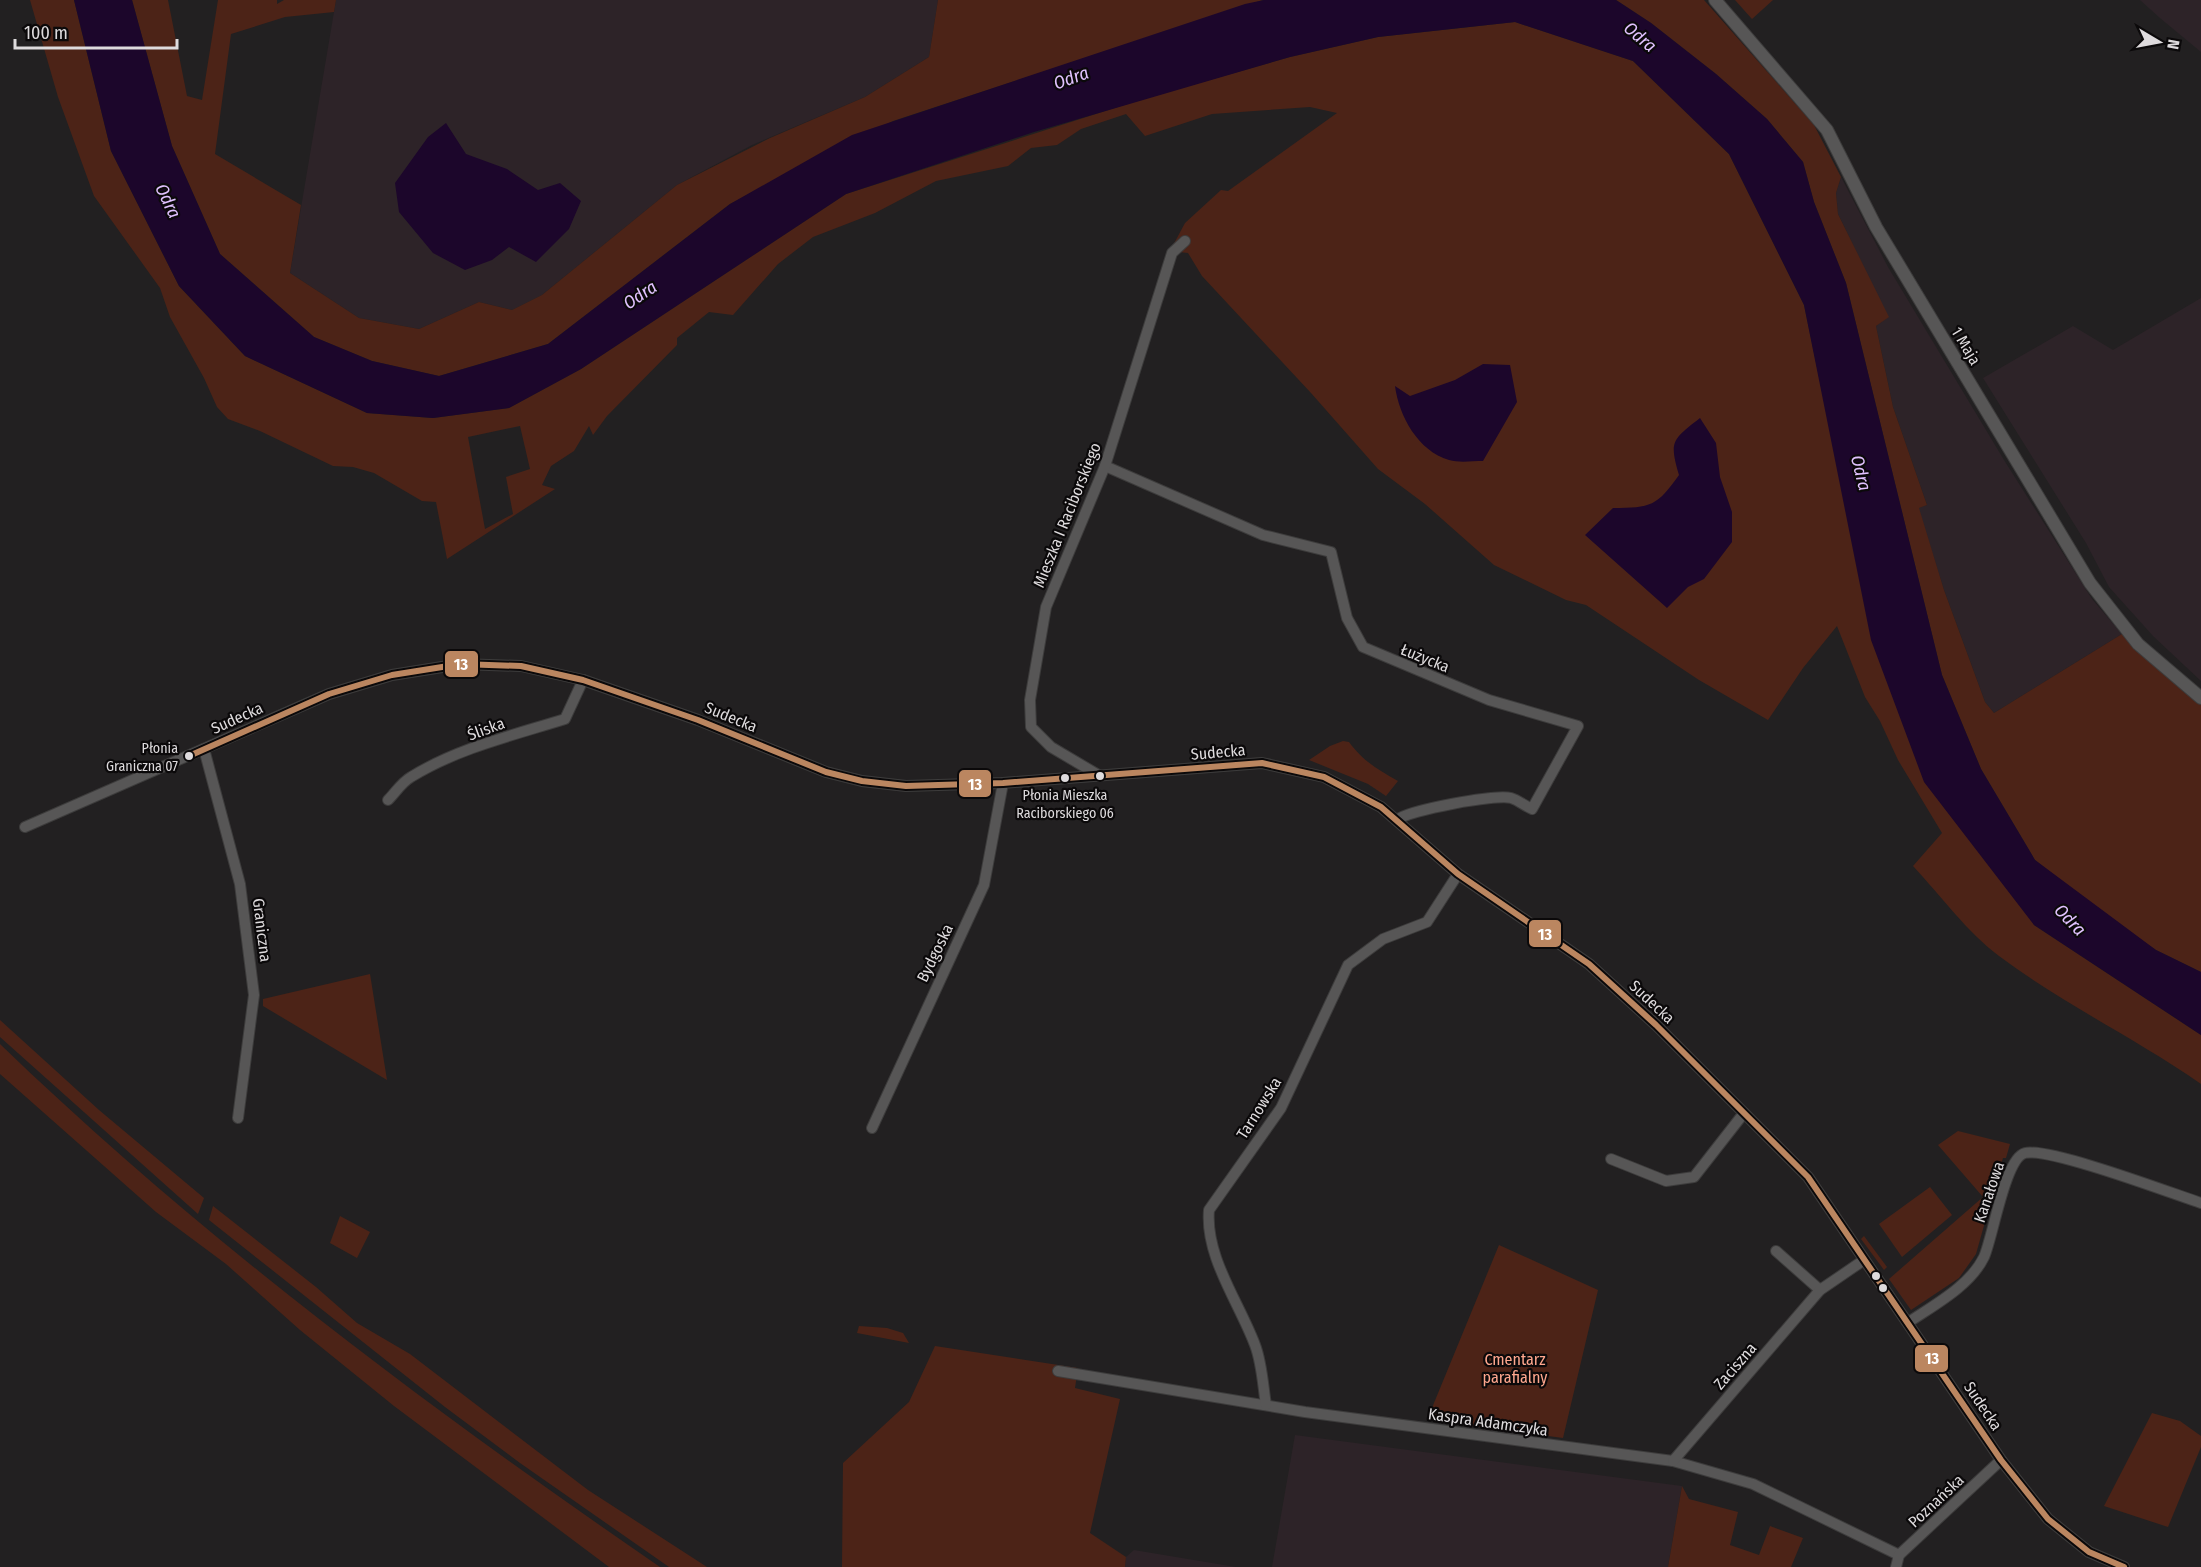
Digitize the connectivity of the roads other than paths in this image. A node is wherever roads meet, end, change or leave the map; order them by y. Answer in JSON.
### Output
{"nodes":[{"id":1,"x":1715,"y":0,"type":"edge"},
{"id":2,"x":1185,"y":241,"type":"dead end"},
{"id":3,"x":1105,"y":466,"type":"junction"},
{"id":4,"x":583,"y":680,"type":"junction"},
{"id":5,"x":2201,"y":698,"type":"edge"},
{"id":6,"x":204,"y":749,"type":"junction"},
{"id":7,"x":1100,"y":776,"type":"junction"},
{"id":8,"x":1003,"y":783,"type":"junction"},
{"id":9,"x":388,"y":800,"type":"dead end"},
{"id":10,"x":1397,"y":820,"type":"junction"},
{"id":11,"x":25,"y":827,"type":"dead end"},
{"id":12,"x":1458,"y":874,"type":"junction"},
{"id":13,"x":1744,"y":1113,"type":"junction"},
{"id":14,"x":237,"y":1118,"type":"dead end"},
{"id":15,"x":872,"y":1128,"type":"dead end"},
{"id":16,"x":1611,"y":1159,"type":"dead end"},
{"id":17,"x":2201,"y":1203,"type":"edge"},
{"id":18,"x":1776,"y":1251,"type":"dead end"},
{"id":19,"x":1864,"y":1260,"type":"junction"},
{"id":20,"x":1820,"y":1290,"type":"junction"},
{"id":21,"x":1909,"y":1322,"type":"junction"},
{"id":22,"x":1058,"y":1371,"type":"dead end"},
{"id":23,"x":1266,"y":1405,"type":"junction"},
{"id":24,"x":2001,"y":1460,"type":"junction"},
{"id":25,"x":1673,"y":1461,"type":"junction"},
{"id":26,"x":1899,"y":1555,"type":"junction"},
{"id":27,"x":1896,"y":1567,"type":"edge"},
{"id":28,"x":2124,"y":1567,"type":"edge"}],
"edges":[{"from":1,"to":5,"type":"street","name":"1 Maja"},
{"from":2,"to":3,"type":"street","name":"Mieszka I Raciborskiego"},
{"from":3,"to":7,"type":"street","name":"Mieszka I Raciborskiego"},
{"from":3,"to":10,"type":"street","name":"Łużycka"},
{"from":4,"to":6,"type":"street","name":"Sudecka"},
{"from":4,"to":8,"type":"street","name":"Sudecka"},
{"from":4,"to":9,"type":"street","name":"Śliska"},
{"from":6,"to":11,"type":"street","name":"Sudecka"},
{"from":6,"to":14,"type":"street","name":"Graniczna"},
{"from":7,"to":8,"type":"street","name":"Sudecka"},
{"from":7,"to":10,"type":"street","name":"Sudecka"},
{"from":8,"to":15,"type":"street","name":"Bydgoska"},
{"from":10,"to":12,"type":"street","name":"Sudecka"},
{"from":12,"to":13,"type":"street","name":"Sudecka"},
{"from":12,"to":23,"type":"street","name":"Tarnowska"},
{"from":13,"to":16,"type":"street"},
{"from":13,"to":19,"type":"street","name":"Sudecka"},
{"from":17,"to":21,"type":"street","name":"Kanałowa"},
{"from":18,"to":20,"type":"street"},
{"from":19,"to":20,"type":"street","name":"Zaciszna"},
{"from":19,"to":21,"type":"street","name":"Sudecka"},
{"from":20,"to":25,"type":"street","name":"Zaciszna"},
{"from":21,"to":24,"type":"street","name":"Sudecka"},
{"from":22,"to":23,"type":"street","name":"Kaspra Adamczyka"},
{"from":23,"to":25,"type":"street","name":"Kaspra Adamczyka"},
{"from":24,"to":26,"type":"street","name":"Poznańska"},
{"from":24,"to":28,"type":"street","name":"Sudecka"},
{"from":25,"to":26,"type":"street","name":"Kaspra Adamczyka"},
{"from":26,"to":27,"type":"street"}]}
